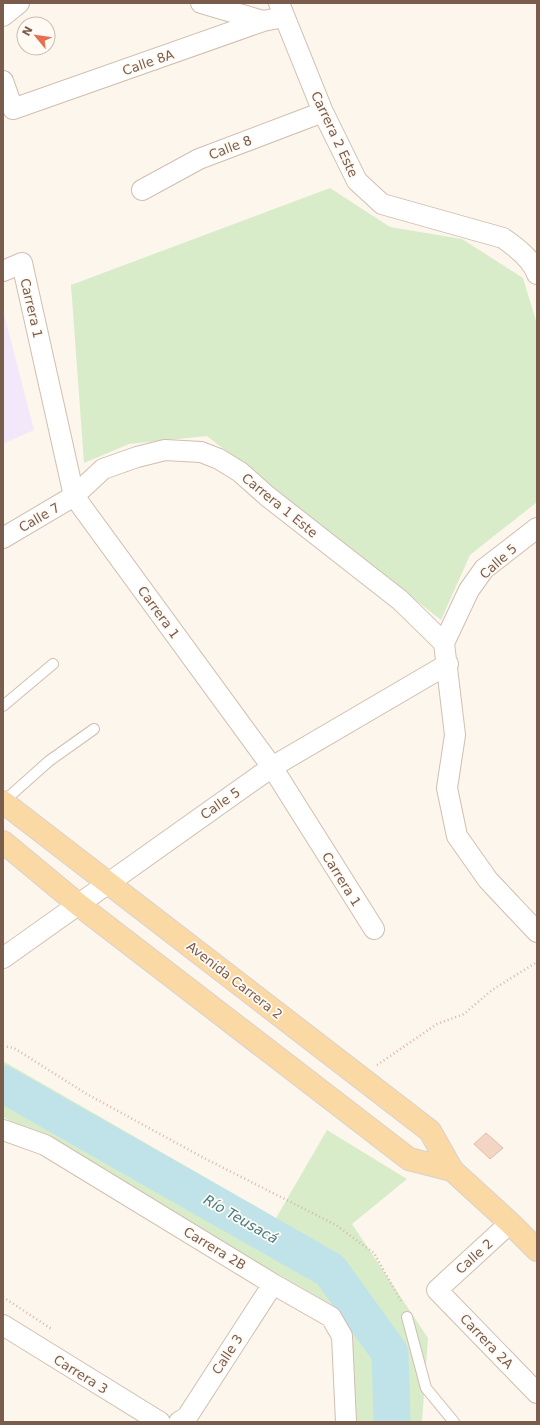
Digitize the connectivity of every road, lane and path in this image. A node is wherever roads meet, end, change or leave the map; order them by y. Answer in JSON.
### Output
{"nodes":[{"id":1,"x":19,"y":3,"type":"edge"},
{"id":2,"x":201,"y":3,"type":"edge"},
{"id":3,"x":281,"y":10,"type":"edge"},
{"id":4,"x":3,"y":16,"type":"edge"},
{"id":5,"x":263,"y":21,"type":"junction"},
{"id":6,"x":3,"y":81,"type":"edge"},
{"id":7,"x":323,"y":112,"type":"junction"},
{"id":8,"x":142,"y":190,"type":"dead end"},
{"id":9,"x":3,"y":271,"type":"edge"},
{"id":10,"x":537,"y":274,"type":"edge"},
{"id":11,"x":74,"y":496,"type":"junction"},
{"id":12,"x":537,"y":528,"type":"edge"},
{"id":13,"x":3,"y":538,"type":"edge"},
{"id":14,"x":444,"y":643,"type":"junction"},
{"id":15,"x":52,"y":664,"type":"dead end"},
{"id":16,"x":448,"y":664,"type":"junction"},
{"id":17,"x":3,"y":706,"type":"edge"},
{"id":18,"x":94,"y":729,"type":"dead end"},
{"id":19,"x":272,"y":767,"type":"junction"},
{"id":20,"x":3,"y":802,"type":"edge"},
{"id":21,"x":3,"y":842,"type":"edge"},
{"id":22,"x":108,"y":882,"type":"junction"},
{"id":23,"x":79,"y":905,"type":"junction"},
{"id":24,"x":374,"y":929,"type":"dead end"},
{"id":25,"x":537,"y":932,"type":"edge"},
{"id":26,"x":3,"y":958,"type":"edge"},
{"id":27,"x":537,"y":962,"type":"edge"},
{"id":28,"x":3,"y":1046,"type":"edge"},
{"id":29,"x":361,"y":1078,"type":"junction"},
{"id":30,"x":3,"y":1130,"type":"edge"},
{"id":31,"x":452,"y":1170,"type":"junction"},
{"id":32,"x":510,"y":1223,"type":"junction"},
{"id":33,"x":537,"y":1250,"type":"edge"},
{"id":34,"x":273,"y":1284,"type":"junction"},
{"id":35,"x":437,"y":1290,"type":"joint"},
{"id":36,"x":407,"y":1316,"type":"joint"},
{"id":37,"x":3,"y":1325,"type":"edge"},
{"id":38,"x":537,"y":1393,"type":"edge"},
{"id":39,"x":160,"y":1422,"type":"edge"},
{"id":40,"x":179,"y":1422,"type":"edge"},
{"id":41,"x":346,"y":1422,"type":"edge"},
{"id":42,"x":454,"y":1422,"type":"edge"}],
"edges":[{"from":1,"to":4,"type":"street"},
{"from":2,"to":5,"type":"street"},
{"from":3,"to":5,"type":"street","name":"Calle 8A"},
{"from":3,"to":7,"type":"street","name":"Carrera 2 Este"},
{"from":5,"to":6,"type":"street","name":"Calle 8A"},
{"from":7,"to":8,"type":"street","name":"Calle 8"},
{"from":7,"to":10,"type":"street","name":"Carrera 2 Este"},
{"from":9,"to":11,"type":"street","name":"Carrera 1"},
{"from":11,"to":13,"type":"street","name":"Calle 7"},
{"from":11,"to":14,"type":"street","name":"Carrera 1 Este"},
{"from":11,"to":19,"type":"street","name":"Carrera 1"},
{"from":12,"to":14,"type":"street","name":"Calle 5"},
{"from":14,"to":16,"type":"street"},
{"from":15,"to":17,"type":"lane"},
{"from":16,"to":19,"type":"street","name":"Calle 5"},
{"from":16,"to":25,"type":"street"},
{"from":18,"to":20,"type":"lane"},
{"from":19,"to":22,"type":"street","name":"Calle 5"},
{"from":19,"to":24,"type":"street","name":"Carrera 1"},
{"from":20,"to":22,"type":"main road","name":"Avenida Carrera 2"},
{"from":21,"to":23,"type":"main road","name":"Avenida Carrera 2"},
{"from":22,"to":23,"type":"street","name":"Calle 5"},
{"from":22,"to":29,"type":"main road","name":"Avenida Carrera 2"},
{"from":23,"to":26,"type":"street","name":"Calle 5"},
{"from":23,"to":31,"type":"main road","name":"Avenida Carrera 2"},
{"from":27,"to":29,"type":"path"},
{"from":28,"to":36,"type":"path"},
{"from":29,"to":31,"type":"main road","name":"Avenida Carrera 2"},
{"from":30,"to":34,"type":"street","name":"Carrera 2B"},
{"from":31,"to":32,"type":"main road","name":"Avenida Carrera 2"},
{"from":32,"to":33,"type":"main road","name":"Avenida Carrera 2"},
{"from":32,"to":35,"type":"street","name":"Calle 2"},
{"from":34,"to":40,"type":"street","name":"Calle 3"},
{"from":34,"to":41,"type":"street","name":"Carrera 2B"},
{"from":35,"to":38,"type":"street","name":"Carrera 2A"},
{"from":36,"to":42,"type":"lane"},
{"from":37,"to":39,"type":"street","name":"Carrera 3"}]}
